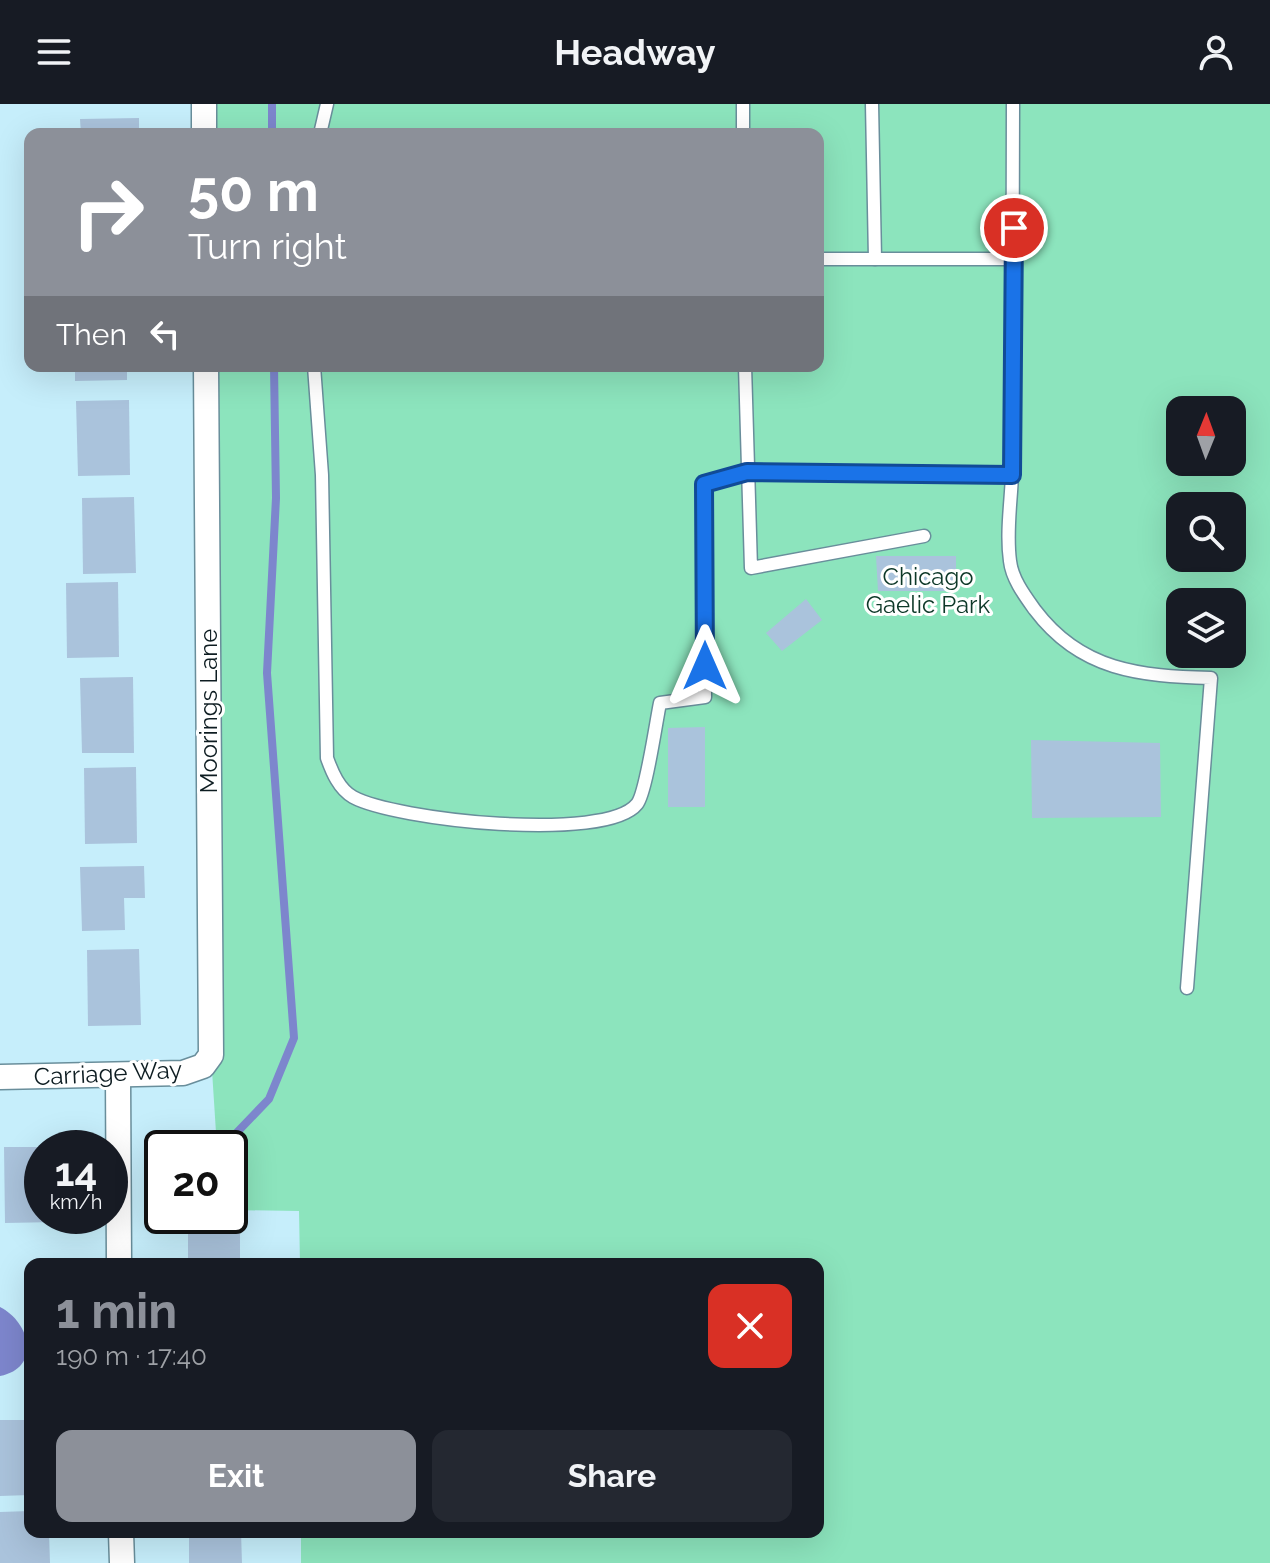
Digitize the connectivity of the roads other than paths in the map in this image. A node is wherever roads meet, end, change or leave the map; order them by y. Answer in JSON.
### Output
{"nodes":[{"id":1,"x":204,"y":104,"type":"edge"},
{"id":2,"x":327,"y":104,"type":"edge"},
{"id":3,"x":743,"y":104,"type":"edge"},
{"id":4,"x":872,"y":104,"type":"edge"},
{"id":5,"x":1013,"y":104,"type":"edge"},
{"id":6,"x":204,"y":128,"type":"edge"},
{"id":7,"x":321,"y":128,"type":"edge"},
{"id":8,"x":743,"y":128,"type":"edge"},
{"id":9,"x":824,"y":259,"type":"edge"},
{"id":10,"x":875,"y":259,"type":"junction"},
{"id":11,"x":1014,"y":259,"type":"junction"},
{"id":12,"x":206,"y":372,"type":"edge"},
{"id":13,"x":314,"y":372,"type":"edge"},
{"id":14,"x":745,"y":372,"type":"edge"},
{"id":15,"x":747,"y":472,"type":"junction"},
{"id":16,"x":1012,"y":475,"type":"junction"},
{"id":17,"x":924,"y":536,"type":"dead end"},
{"id":18,"x":1187,"y":988,"type":"dead end"},
{"id":19,"x":211,"y":1055,"type":"joint"},
{"id":20,"x":118,"y":1076,"type":"junction"},
{"id":21,"x":0,"y":1077,"type":"edge"},
{"id":22,"x":119,"y":1258,"type":"edge"},
{"id":23,"x":121,"y":1538,"type":"edge"},
{"id":24,"x":122,"y":1563,"type":"edge"}],
"edges":[{"from":1,"to":6,"type":"street"},
{"from":2,"to":7,"type":"lane"},
{"from":3,"to":8,"type":"lane"},
{"from":4,"to":10,"type":"lane"},
{"from":5,"to":11,"type":"lane"},
{"from":9,"to":10,"type":"lane"},
{"from":10,"to":11,"type":"lane"},
{"from":11,"to":16,"type":"lane"},
{"from":12,"to":19,"type":"street","name":"Moorings Lane"},
{"from":13,"to":15,"type":"lane"},
{"from":14,"to":15,"type":"lane"},
{"from":15,"to":16,"type":"lane"},
{"from":15,"to":17,"type":"lane"},
{"from":16,"to":18,"type":"lane"},
{"from":19,"to":20,"type":"street","name":"Carriage Way"},
{"from":20,"to":21,"type":"street","name":"Carriage Way"},
{"from":20,"to":22,"type":"street"},
{"from":23,"to":24,"type":"street"}]}
